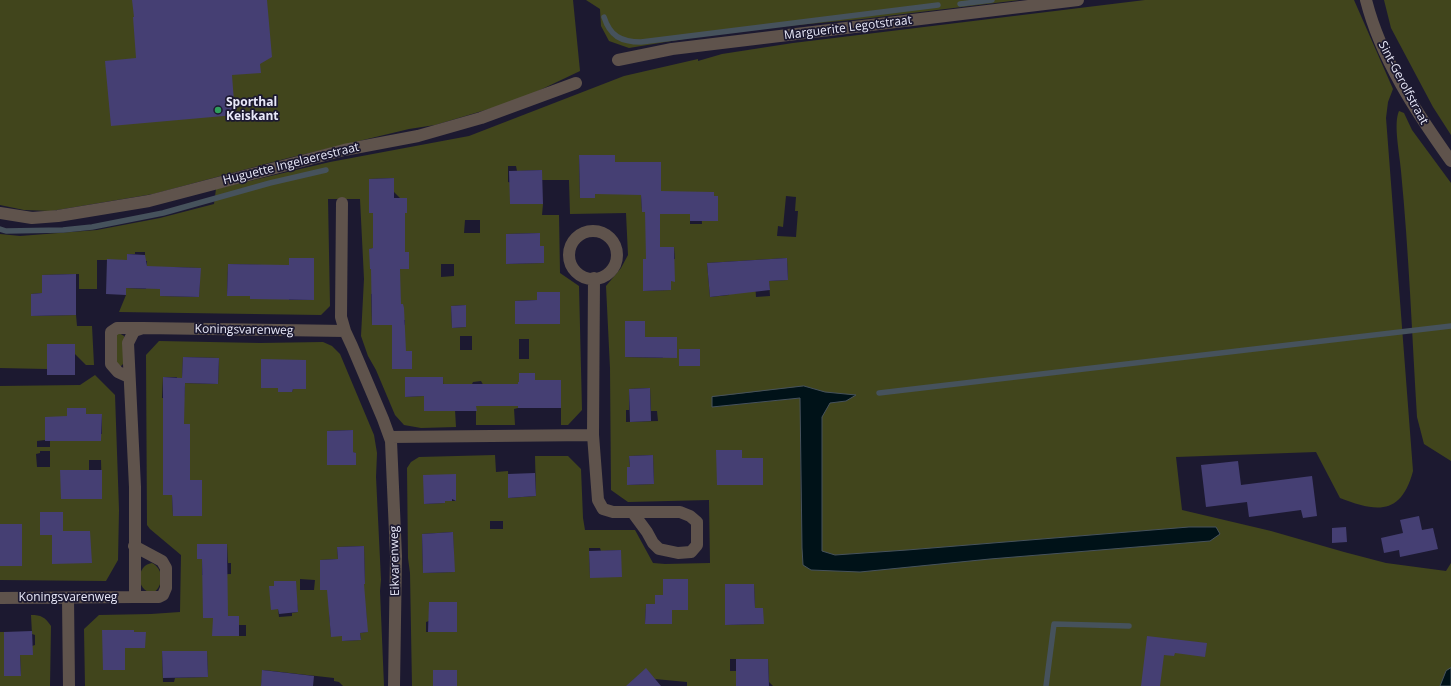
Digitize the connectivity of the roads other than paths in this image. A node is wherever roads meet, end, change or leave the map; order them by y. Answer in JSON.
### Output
{"nodes":[{"id":1,"x":1078,"y":0,"type":"edge"},
{"id":2,"x":1366,"y":0,"type":"edge"},
{"id":3,"x":618,"y":60,"type":"dead end"},
{"id":4,"x":576,"y":83,"type":"dead end"},
{"id":5,"x":1451,"y":161,"type":"edge"},
{"id":6,"x":342,"y":203,"type":"dead end"},
{"id":7,"x":0,"y":213,"type":"edge"},
{"id":8,"x":594,"y":278,"type":"junction"},
{"id":9,"x":143,"y":328,"type":"junction"},
{"id":10,"x":345,"y":332,"type":"junction"},
{"id":11,"x":129,"y":377,"type":"junction"},
{"id":12,"x":593,"y":435,"type":"junction"},
{"id":13,"x":390,"y":437,"type":"junction"},
{"id":14,"x":633,"y":513,"type":"junction"},
{"id":15,"x":134,"y":546,"type":"junction"},
{"id":16,"x":135,"y":597,"type":"junction"},
{"id":17,"x":0,"y":598,"type":"edge"},
{"id":18,"x":68,"y":598,"type":"junction"},
{"id":19,"x":69,"y":686,"type":"edge"},
{"id":20,"x":394,"y":686,"type":"edge"}],
"edges":[{"from":1,"to":3,"type":"street","name":"Marguerite Legotstraat"},
{"from":2,"to":5,"type":"street","name":"Sint-Gerolfstraat"},
{"from":4,"to":7,"type":"street","name":"Huguette Ingelaerestraat"},
{"from":6,"to":10,"type":"street","name":"Eikvarenweg"},
{"from":8,"to":8,"type":"street"},
{"from":8,"to":12,"type":"street"},
{"from":9,"to":10,"type":"street","name":"Koningsvarenweg"},
{"from":9,"to":11,"type":"street","name":"Koningsvarenweg"},
{"from":9,"to":11,"type":"street","name":"Koningsvarenweg"},
{"from":10,"to":13,"type":"street","name":"Eikvarenweg"},
{"from":11,"to":15,"type":"street","name":"Koningsvarenweg"},
{"from":12,"to":13,"type":"street"},
{"from":12,"to":14,"type":"street"},
{"from":13,"to":20,"type":"street","name":"Eikvarenweg"},
{"from":14,"to":14,"type":"street"},
{"from":15,"to":16,"type":"street","name":"Koningsvarenweg"},
{"from":15,"to":16,"type":"street","name":"Koningsvarenweg"},
{"from":16,"to":18,"type":"street","name":"Koningsvarenweg"},
{"from":17,"to":18,"type":"street","name":"Koningsvarenweg"},
{"from":18,"to":19,"type":"street"}]}
